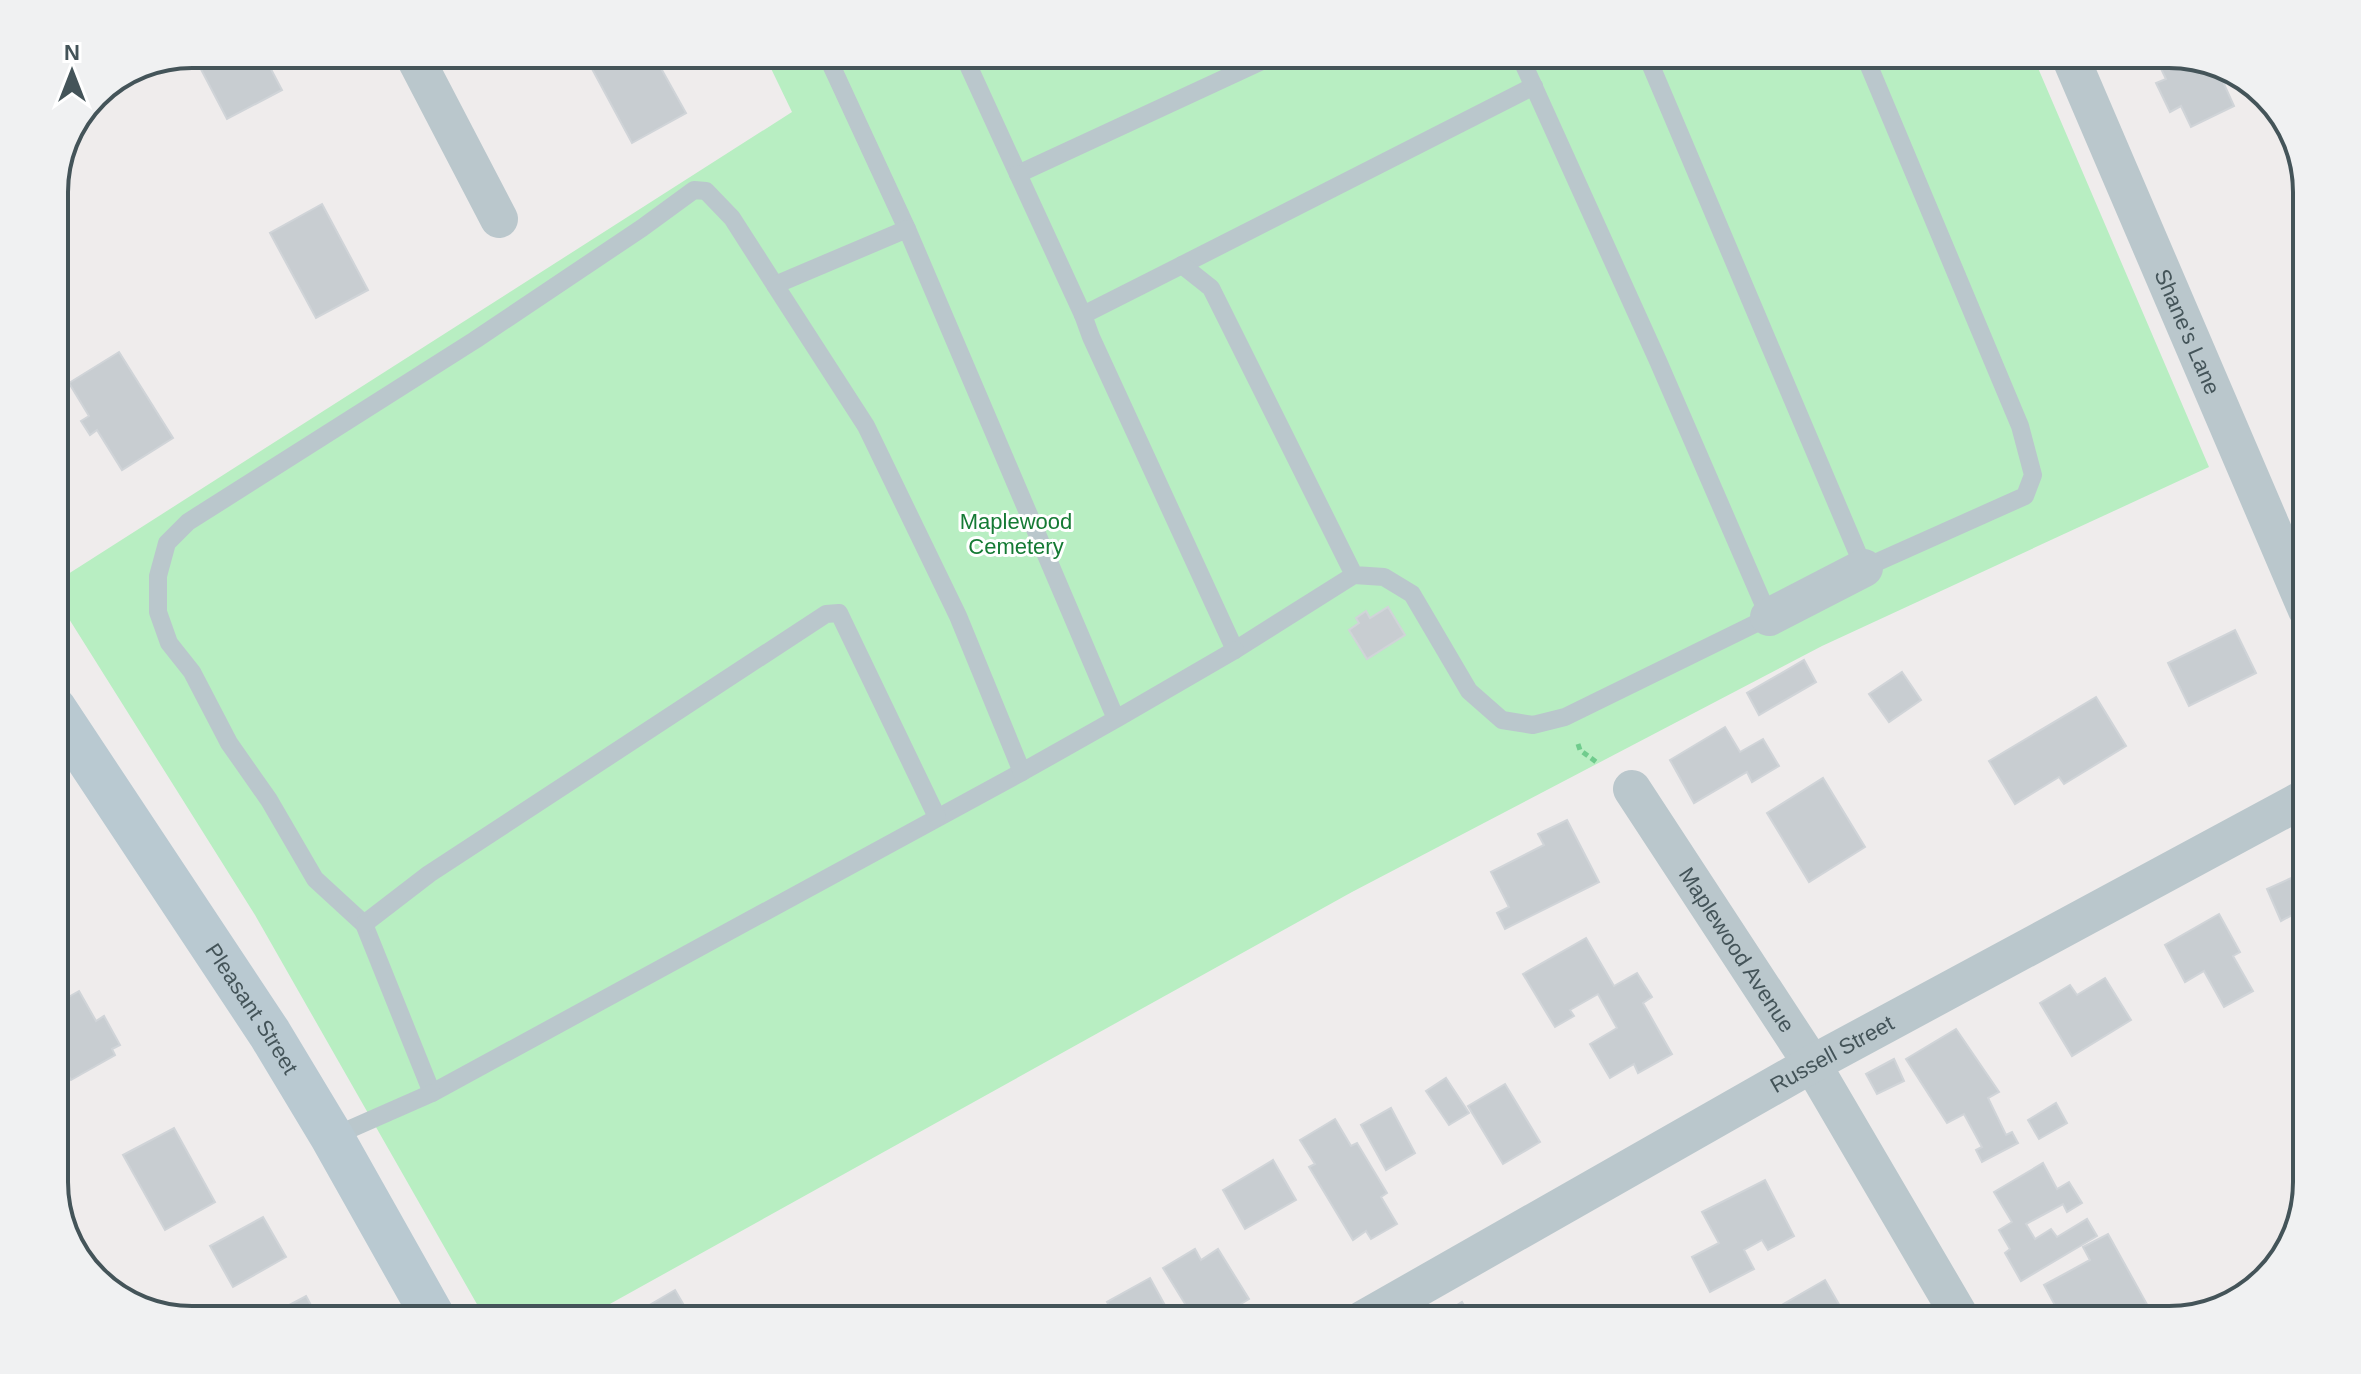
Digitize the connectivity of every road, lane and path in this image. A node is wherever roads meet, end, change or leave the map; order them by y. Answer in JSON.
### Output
{"nodes":[{"id":1,"x":420,"y":68,"type":"edge"},
{"id":2,"x":832,"y":68,"type":"edge"},
{"id":3,"x":969,"y":68,"type":"edge"},
{"id":4,"x":1247,"y":68,"type":"edge"},
{"id":5,"x":1526,"y":68,"type":"edge"},
{"id":6,"x":1652,"y":68,"type":"edge"},
{"id":7,"x":1870,"y":68,"type":"edge"},
{"id":8,"x":2075,"y":68,"type":"edge"},
{"id":9,"x":1534,"y":86,"type":"junction"},
{"id":10,"x":1018,"y":174,"type":"junction"},
{"id":11,"x":499,"y":219,"type":"dead end"},
{"id":12,"x":907,"y":229,"type":"junction"},
{"id":13,"x":1182,"y":265,"type":"junction"},
{"id":14,"x":775,"y":285,"type":"junction"},
{"id":15,"x":1083,"y":315,"type":"junction"},
{"id":16,"x":1864,"y":568,"type":"junction"},
{"id":17,"x":1354,"y":575,"type":"junction"},
{"id":18,"x":2293,"y":577,"type":"edge"},
{"id":19,"x":1769,"y":617,"type":"junction"},
{"id":20,"x":1235,"y":650,"type":"junction"},
{"id":21,"x":1565,"y":717,"type":"junction"},
{"id":22,"x":1116,"y":719,"type":"junction"},
{"id":23,"x":68,"y":729,"type":"edge"},
{"id":24,"x":1022,"y":772,"type":"junction"},
{"id":25,"x":1632,"y":789,"type":"joint"},
{"id":26,"x":2293,"y":805,"type":"edge"},
{"id":27,"x":937,"y":817,"type":"junction"},
{"id":28,"x":364,"y":924,"type":"junction"},
{"id":29,"x":1812,"y":1064,"type":"junction"},
{"id":30,"x":432,"y":1093,"type":"junction"},
{"id":31,"x":332,"y":1137,"type":"junction"},
{"id":32,"x":427,"y":1306,"type":"edge"},
{"id":33,"x":1387,"y":1306,"type":"edge"},
{"id":34,"x":1954,"y":1306,"type":"edge"}],
"edges":[{"from":1,"to":11,"type":"street"},
{"from":2,"to":12,"type":"lane"},
{"from":3,"to":10,"type":"lane"},
{"from":4,"to":10,"type":"lane"},
{"from":5,"to":9,"type":"lane"},
{"from":6,"to":16,"type":"lane"},
{"from":7,"to":16,"type":"lane"},
{"from":8,"to":18,"type":"street","name":"Shane's Lane"},
{"from":9,"to":13,"type":"lane"},
{"from":9,"to":19,"type":"lane"},
{"from":10,"to":15,"type":"lane"},
{"from":12,"to":14,"type":"lane"},
{"from":12,"to":22,"type":"lane"},
{"from":13,"to":15,"type":"lane"},
{"from":13,"to":17,"type":"lane"},
{"from":14,"to":24,"type":"lane"},
{"from":14,"to":28,"type":"lane"},
{"from":15,"to":20,"type":"lane"},
{"from":16,"to":19,"type":"street"},
{"from":17,"to":20,"type":"lane"},
{"from":17,"to":21,"type":"lane"},
{"from":19,"to":21,"type":"lane"},
{"from":20,"to":22,"type":"lane"},
{"from":21,"to":25,"type":"path"},
{"from":22,"to":24,"type":"lane"},
{"from":23,"to":31,"type":"street","name":"Pleasant Street"},
{"from":24,"to":27,"type":"lane"},
{"from":25,"to":29,"type":"street","name":"Maplewood Avenue"},
{"from":26,"to":29,"type":"street","name":"Russell Street"},
{"from":27,"to":28,"type":"lane"},
{"from":27,"to":30,"type":"lane"},
{"from":28,"to":30,"type":"lane"},
{"from":29,"to":33,"type":"street","name":"Russell Street"},
{"from":29,"to":34,"type":"street","name":"Maplewood Avenue"},
{"from":30,"to":31,"type":"lane"},
{"from":31,"to":32,"type":"street","name":"Pleasant Street"}]}
